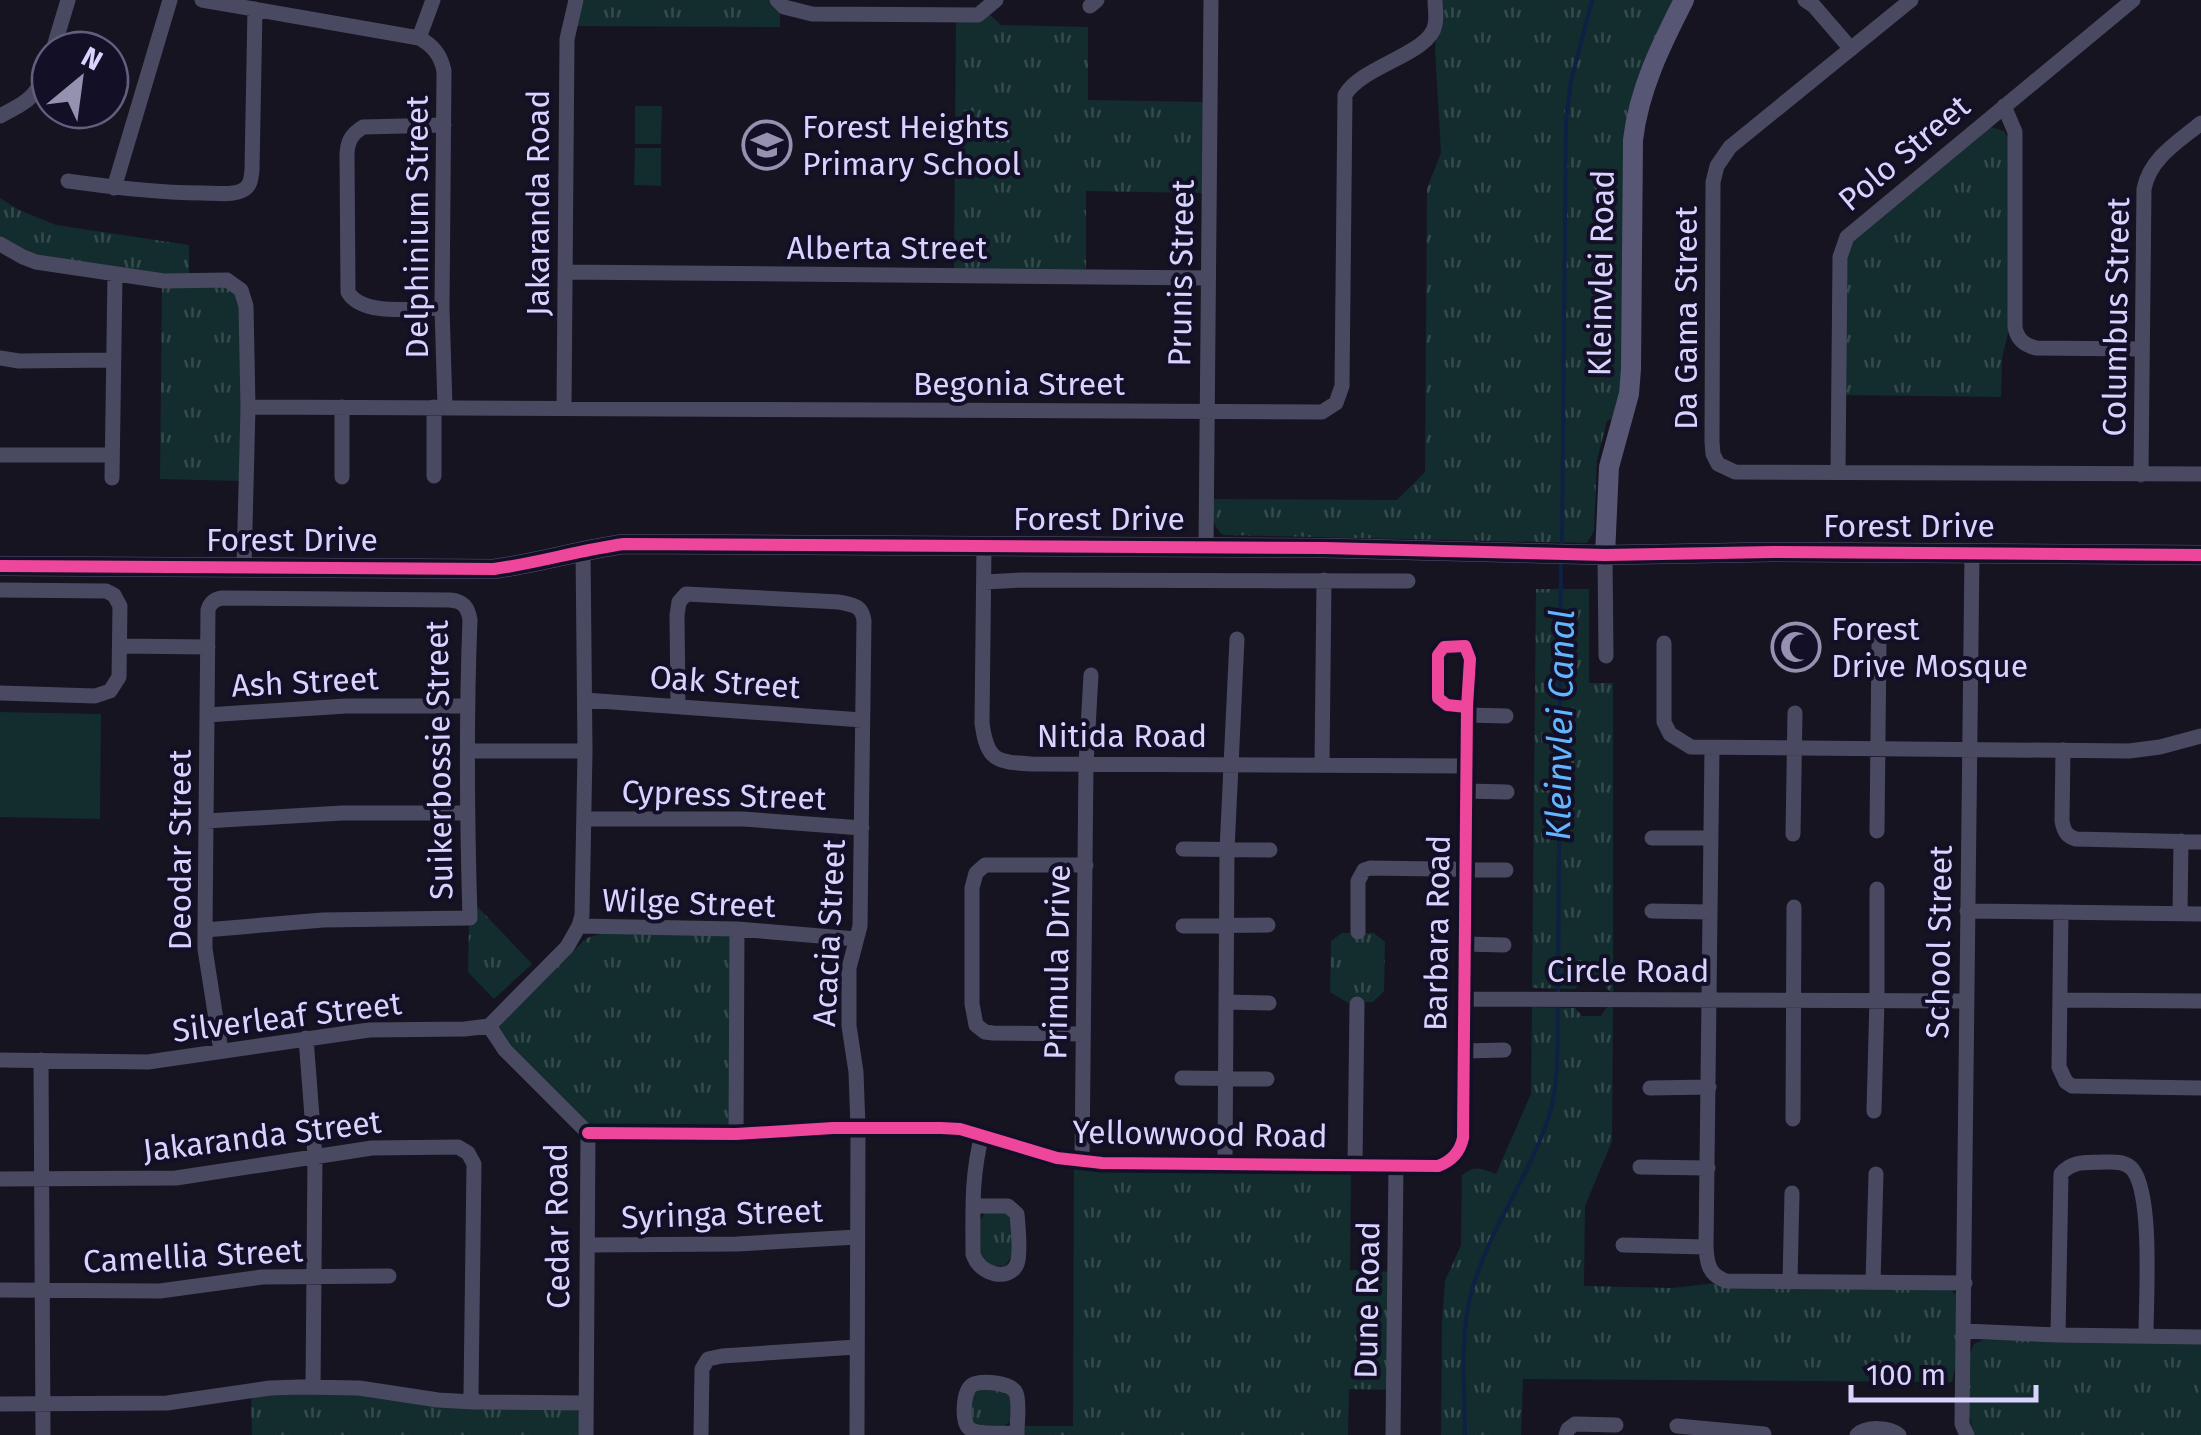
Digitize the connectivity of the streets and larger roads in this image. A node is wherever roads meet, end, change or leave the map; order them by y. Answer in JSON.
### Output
{"nodes":[{"id":1,"x":68,"y":0,"type":"edge"},
{"id":2,"x":170,"y":0,"type":"edge"},
{"id":3,"x":202,"y":0,"type":"edge"},
{"id":4,"x":433,"y":0,"type":"edge"},
{"id":5,"x":576,"y":0,"type":"edge"},
{"id":6,"x":776,"y":0,"type":"edge"},
{"id":7,"x":996,"y":0,"type":"edge"},
{"id":8,"x":1211,"y":0,"type":"edge"},
{"id":9,"x":1436,"y":0,"type":"edge"},
{"id":10,"x":1684,"y":0,"type":"edge"},
{"id":11,"x":1805,"y":0,"type":"edge"},
{"id":12,"x":1911,"y":0,"type":"edge"},
{"id":13,"x":2134,"y":0,"type":"edge"},
{"id":14,"x":280,"y":6,"type":"edge"},
{"id":15,"x":255,"y":9,"type":"junction"},
{"id":16,"x":60,"y":30,"type":"edge"},
{"id":17,"x":419,"y":38,"type":"junction"},
{"id":18,"x":1851,"y":49,"type":"junction"},
{"id":19,"x":30,"y":99,"type":"edge"},
{"id":20,"x":2004,"y":106,"type":"junction"},
{"id":21,"x":0,"y":116,"type":"edge"},
{"id":22,"x":2201,"y":123,"type":"edge"},
{"id":23,"x":444,"y":125,"type":"junction"},
{"id":24,"x":68,"y":181,"type":"dead end"},
{"id":25,"x":114,"y":188,"type":"junction"},
{"id":26,"x":0,"y":244,"type":"edge"},
{"id":27,"x":565,"y":272,"type":"junction"},
{"id":28,"x":115,"y":274,"type":"junction"},
{"id":29,"x":1208,"y":278,"type":"junction"},
{"id":30,"x":442,"y":308,"type":"junction"},
{"id":31,"x":2141,"y":349,"type":"junction"},
{"id":32,"x":0,"y":358,"type":"edge"},
{"id":33,"x":112,"y":360,"type":"junction"},
{"id":34,"x":248,"y":407,"type":"junction"},
{"id":35,"x":342,"y":407,"type":"junction"},
{"id":36,"x":439,"y":407,"type":"junction"},
{"id":37,"x":564,"y":408,"type":"junction"},
{"id":38,"x":1206,"y":413,"type":"junction"},
{"id":39,"x":0,"y":455,"type":"edge"},
{"id":40,"x":112,"y":455,"type":"junction"},
{"id":41,"x":1838,"y":472,"type":"junction"},
{"id":42,"x":2201,"y":474,"type":"edge"},
{"id":43,"x":2141,"y":475,"type":"junction"},
{"id":44,"x":434,"y":476,"type":"dead end"},
{"id":45,"x":342,"y":477,"type":"dead end"},
{"id":46,"x":112,"y":478,"type":"dead end"},
{"id":47,"x":984,"y":546,"type":"junction"},
{"id":48,"x":1206,"y":547,"type":"junction"},
{"id":49,"x":583,"y":550,"type":"junction"},
{"id":50,"x":1595,"y":554,"type":"junction"},
{"id":51,"x":1972,"y":554,"type":"junction"},
{"id":52,"x":2201,"y":555,"type":"edge"},
{"id":53,"x":0,"y":566,"type":"edge"},
{"id":54,"x":244,"y":567,"type":"junction"},
{"id":55,"x":1324,"y":580,"type":"junction"},
{"id":56,"x":1408,"y":581,"type":"dead end"},
{"id":57,"x":984,"y":582,"type":"junction"},
{"id":58,"x":0,"y":590,"type":"edge"},
{"id":59,"x":460,"y":602,"type":"joint"},
{"id":60,"x":1238,"y":639,"type":"dead end"},
{"id":61,"x":1664,"y":643,"type":"dead end"},
{"id":62,"x":1878,"y":643,"type":"dead end"},
{"id":63,"x":120,"y":646,"type":"junction"},
{"id":64,"x":208,"y":648,"type":"junction"},
{"id":65,"x":1606,"y":656,"type":"dead end"},
{"id":66,"x":1091,"y":674,"type":"dead end"},
{"id":67,"x":0,"y":693,"type":"edge"},
{"id":68,"x":585,"y":700,"type":"junction"},
{"id":69,"x":466,"y":706,"type":"junction"},
{"id":70,"x":678,"y":706,"type":"junction"},
{"id":71,"x":1795,"y":713,"type":"dead end"},
{"id":72,"x":207,"y":715,"type":"junction"},
{"id":73,"x":1506,"y":716,"type":"dead end"},
{"id":74,"x":862,"y":720,"type":"junction"},
{"id":75,"x":2201,"y":736,"type":"edge"},
{"id":76,"x":1712,"y":748,"type":"junction"},
{"id":77,"x":1794,"y":749,"type":"junction"},
{"id":78,"x":1879,"y":749,"type":"junction"},
{"id":79,"x":1969,"y":750,"type":"junction"},
{"id":80,"x":2063,"y":750,"type":"junction"},
{"id":81,"x":469,"y":751,"type":"junction"},
{"id":82,"x":585,"y":752,"type":"junction"},
{"id":83,"x":1233,"y":763,"type":"junction"},
{"id":84,"x":1086,"y":764,"type":"junction"},
{"id":85,"x":1322,"y":764,"type":"junction"},
{"id":86,"x":1466,"y":766,"type":"junction"},
{"id":87,"x":1466,"y":791,"type":"junction"},
{"id":88,"x":1506,"y":792,"type":"dead end"},
{"id":89,"x":467,"y":814,"type":"junction"},
{"id":90,"x":584,"y":819,"type":"junction"},
{"id":91,"x":206,"y":821,"type":"junction"},
{"id":92,"x":862,"y":828,"type":"junction"},
{"id":93,"x":1878,"y":831,"type":"dead end"},
{"id":94,"x":1793,"y":834,"type":"dead end"},
{"id":95,"x":1652,"y":838,"type":"dead end"},
{"id":96,"x":1711,"y":838,"type":"junction"},
{"id":97,"x":2182,"y":842,"type":"junction"},
{"id":98,"x":2201,"y":842,"type":"edge"},
{"id":99,"x":1184,"y":849,"type":"dead end"},
{"id":100,"x":1228,"y":850,"type":"junction"},
{"id":101,"x":1270,"y":850,"type":"dead end"},
{"id":102,"x":1086,"y":864,"type":"junction"},
{"id":103,"x":1466,"y":869,"type":"junction"},
{"id":104,"x":1506,"y":870,"type":"dead end"},
{"id":105,"x":1876,"y":889,"type":"dead end"},
{"id":106,"x":1794,"y":907,"type":"dead end"},
{"id":107,"x":1652,"y":911,"type":"dead end"},
{"id":108,"x":1968,"y":911,"type":"junction"},
{"id":109,"x":1710,"y":912,"type":"junction"},
{"id":110,"x":2061,"y":912,"type":"junction"},
{"id":111,"x":2180,"y":914,"type":"junction"},
{"id":112,"x":2201,"y":914,"type":"edge"},
{"id":113,"x":1268,"y":925,"type":"dead end"},
{"id":114,"x":579,"y":926,"type":"junction"},
{"id":115,"x":1184,"y":926,"type":"dead end"},
{"id":116,"x":1227,"y":926,"type":"junction"},
{"id":117,"x":736,"y":929,"type":"junction"},
{"id":118,"x":205,"y":930,"type":"junction"},
{"id":119,"x":1358,"y":932,"type":"dead end"},
{"id":120,"x":856,"y":939,"type":"junction"},
{"id":121,"x":1465,"y":944,"type":"junction"},
{"id":122,"x":1504,"y":945,"type":"dead end"},
{"id":123,"x":1464,"y":999,"type":"junction"},
{"id":124,"x":1710,"y":999,"type":"junction"},
{"id":125,"x":1877,"y":999,"type":"junction"},
{"id":126,"x":1792,"y":1000,"type":"junction"},
{"id":127,"x":2061,"y":1000,"type":"junction"},
{"id":128,"x":2201,"y":1000,"type":"edge"},
{"id":129,"x":1966,"y":1001,"type":"junction"},
{"id":130,"x":1226,"y":1002,"type":"junction"},
{"id":131,"x":1269,"y":1003,"type":"dead end"},
{"id":132,"x":1357,"y":1004,"type":"dead end"},
{"id":133,"x":489,"y":1026,"type":"junction"},
{"id":134,"x":1083,"y":1034,"type":"junction"},
{"id":135,"x":306,"y":1038,"type":"junction"},
{"id":136,"x":1504,"y":1050,"type":"dead end"},
{"id":137,"x":221,"y":1051,"type":"junction"},
{"id":138,"x":1464,"y":1051,"type":"junction"},
{"id":139,"x":0,"y":1060,"type":"edge"},
{"id":140,"x":41,"y":1060,"type":"junction"},
{"id":141,"x":1182,"y":1078,"type":"dead end"},
{"id":142,"x":1226,"y":1078,"type":"junction"},
{"id":143,"x":1266,"y":1079,"type":"dead end"},
{"id":144,"x":1709,"y":1087,"type":"junction"},
{"id":145,"x":1650,"y":1088,"type":"dead end"},
{"id":146,"x":2201,"y":1088,"type":"edge"},
{"id":147,"x":1874,"y":1110,"type":"dead end"},
{"id":148,"x":1793,"y":1119,"type":"dead end"},
{"id":149,"x":858,"y":1127,"type":"junction"},
{"id":150,"x":588,"y":1134,"type":"junction"},
{"id":151,"x":736,"y":1134,"type":"junction"},
{"id":152,"x":982,"y":1135,"type":"junction"},
{"id":153,"x":315,"y":1156,"type":"junction"},
{"id":154,"x":1453,"y":1158,"type":"joint"},
{"id":155,"x":1082,"y":1162,"type":"junction"},
{"id":156,"x":1224,"y":1164,"type":"junction"},
{"id":157,"x":1355,"y":1165,"type":"junction"},
{"id":158,"x":1396,"y":1166,"type":"junction"},
{"id":159,"x":1640,"y":1167,"type":"dead end"},
{"id":160,"x":1708,"y":1168,"type":"junction"},
{"id":161,"x":1876,"y":1174,"type":"dead end"},
{"id":162,"x":0,"y":1179,"type":"edge"},
{"id":163,"x":41,"y":1179,"type":"junction"},
{"id":164,"x":1792,"y":1193,"type":"dead end"},
{"id":165,"x":974,"y":1206,"type":"junction"},
{"id":166,"x":857,"y":1237,"type":"junction"},
{"id":167,"x":588,"y":1245,"type":"junction"},
{"id":168,"x":1623,"y":1245,"type":"dead end"},
{"id":169,"x":1706,"y":1247,"type":"junction"},
{"id":170,"x":389,"y":1276,"type":"dead end"},
{"id":171,"x":314,"y":1277,"type":"junction"},
{"id":172,"x":1790,"y":1282,"type":"junction"},
{"id":173,"x":1873,"y":1282,"type":"junction"},
{"id":174,"x":1965,"y":1282,"type":"junction"},
{"id":175,"x":0,"y":1290,"type":"edge"},
{"id":176,"x":43,"y":1290,"type":"junction"},
{"id":177,"x":1964,"y":1332,"type":"junction"},
{"id":178,"x":2058,"y":1336,"type":"junction"},
{"id":179,"x":2146,"y":1336,"type":"junction"},
{"id":180,"x":2201,"y":1336,"type":"edge"},
{"id":181,"x":856,"y":1347,"type":"junction"},
{"id":182,"x":313,"y":1388,"type":"junction"},
{"id":183,"x":42,"y":1402,"type":"junction"},
{"id":184,"x":474,"y":1402,"type":"junction"},
{"id":185,"x":586,"y":1403,"type":"junction"},
{"id":186,"x":0,"y":1404,"type":"edge"},
{"id":187,"x":1616,"y":1425,"type":"dead end"},
{"id":188,"x":1678,"y":1426,"type":"dead end"},
{"id":189,"x":1735,"y":1434,"type":"edge"},
{"id":190,"x":1764,"y":1434,"type":"edge"},
{"id":191,"x":43,"y":1435,"type":"edge"},
{"id":192,"x":586,"y":1435,"type":"edge"},
{"id":193,"x":702,"y":1435,"type":"edge"},
{"id":194,"x":857,"y":1435,"type":"edge"},
{"id":195,"x":1393,"y":1435,"type":"edge"},
{"id":196,"x":1566,"y":1435,"type":"edge"},
{"id":197,"x":1857,"y":1435,"type":"edge"},
{"id":198,"x":1900,"y":1435,"type":"edge"},
{"id":199,"x":1967,"y":1435,"type":"edge"}],
"edges":[{"from":1,"to":16,"type":"street"},
{"from":2,"to":25,"type":"street"},
{"from":3,"to":15,"type":"street"},
{"from":4,"to":17,"type":"street"},
{"from":5,"to":27,"type":"street","name":"Jakaranda Road"},
{"from":6,"to":7,"type":"street"},
{"from":8,"to":29,"type":"street","name":"Prunis Street"},
{"from":9,"to":38,"type":"street","name":"Begonia Street"},
{"from":10,"to":50,"type":"street","name":"Kleinvlei Road"},
{"from":11,"to":18,"type":"street"},
{"from":12,"to":18,"type":"street","name":"Da Gama Street"},
{"from":13,"to":20,"type":"street","name":"Polo Street"},
{"from":14,"to":15,"type":"street"},
{"from":14,"to":17,"type":"street"},
{"from":15,"to":25,"type":"street"},
{"from":17,"to":23,"type":"street","name":"Delphinium Street"},
{"from":18,"to":41,"type":"street","name":"Da Gama Street"},
{"from":19,"to":21,"type":"street"},
{"from":20,"to":31,"type":"street"},
{"from":20,"to":41,"type":"street","name":"Polo Street"},
{"from":22,"to":31,"type":"street","name":"Columbus Street"},
{"from":23,"to":30,"type":"street","name":"Delphinium Street"},
{"from":23,"to":30,"type":"street"},
{"from":24,"to":25,"type":"street"},
{"from":26,"to":28,"type":"street"},
{"from":27,"to":29,"type":"street","name":"Alberta Street"},
{"from":27,"to":37,"type":"street","name":"Jakaranda Road"},
{"from":28,"to":33,"type":"street"},
{"from":28,"to":34,"type":"street"},
{"from":29,"to":38,"type":"street","name":"Prunis Street"},
{"from":30,"to":36,"type":"street","name":"Delphinium Street"},
{"from":31,"to":43,"type":"street","name":"Columbus Street"},
{"from":32,"to":33,"type":"street"},
{"from":33,"to":40,"type":"street"},
{"from":34,"to":35,"type":"street","name":"Begonia Street"},
{"from":34,"to":54,"type":"street"},
{"from":35,"to":36,"type":"street","name":"Begonia Street"},
{"from":35,"to":45,"type":"street"},
{"from":36,"to":37,"type":"street","name":"Begonia Street"},
{"from":36,"to":44,"type":"street","name":"Delphinium Street"},
{"from":37,"to":38,"type":"street","name":"Begonia Street"},
{"from":38,"to":48,"type":"street","name":"Prunis Street"},
{"from":39,"to":40,"type":"street"},
{"from":40,"to":46,"type":"street"},
{"from":41,"to":43,"type":"street","name":"Da Gama Street"},
{"from":42,"to":43,"type":"street","name":"Da Gama Street"},
{"from":47,"to":48,"type":"street","name":"Forest Drive"},
{"from":47,"to":49,"type":"street","name":"Forest Drive"},
{"from":47,"to":57,"type":"street","name":"Nitida Road"},
{"from":48,"to":50,"type":"street","name":"Forest Drive"},
{"from":49,"to":54,"type":"street","name":"Forest Drive"},
{"from":49,"to":68,"type":"street"},
{"from":50,"to":51,"type":"street","name":"Forest Drive"},
{"from":50,"to":65,"type":"street"},
{"from":51,"to":52,"type":"street","name":"Forest Drive"},
{"from":51,"to":79,"type":"street","name":"School Street"},
{"from":53,"to":54,"type":"street","name":"Forest Drive"},
{"from":55,"to":56,"type":"street","name":"Forest Drive"},
{"from":55,"to":57,"type":"street","name":"Forest Drive"},
{"from":55,"to":85,"type":"street"},
{"from":57,"to":84,"type":"street","name":"Nitida Road"},
{"from":58,"to":63,"type":"street"},
{"from":59,"to":64,"type":"street","name":"Deodar Street"},
{"from":59,"to":69,"type":"street","name":"Suikerbossie Street"},
{"from":60,"to":83,"type":"street"},
{"from":61,"to":76,"type":"street"},
{"from":62,"to":78,"type":"street"},
{"from":63,"to":64,"type":"street"},
{"from":63,"to":67,"type":"street"},
{"from":64,"to":72,"type":"street","name":"Deodar Street"},
{"from":66,"to":84,"type":"street","name":"Primula Drive"},
{"from":68,"to":70,"type":"street","name":"Oak Street"},
{"from":68,"to":82,"type":"street"},
{"from":69,"to":72,"type":"street","name":"Ash Street"},
{"from":69,"to":81,"type":"street","name":"Suikerbossie Street"},
{"from":70,"to":74,"type":"street","name":"Oak Street"},
{"from":70,"to":74,"type":"street","name":"Acacia Street"},
{"from":71,"to":77,"type":"street"},
{"from":72,"to":91,"type":"street","name":"Deodar Street"},
{"from":73,"to":86,"type":"street","name":"Barbara Road"},
{"from":74,"to":92,"type":"street","name":"Acacia Street"},
{"from":75,"to":80,"type":"street"},
{"from":76,"to":77,"type":"street"},
{"from":76,"to":96,"type":"street"},
{"from":77,"to":78,"type":"street"},
{"from":77,"to":94,"type":"street"},
{"from":78,"to":79,"type":"street"},
{"from":78,"to":93,"type":"street"},
{"from":79,"to":80,"type":"street"},
{"from":79,"to":108,"type":"street","name":"School Street"},
{"from":80,"to":97,"type":"street"},
{"from":81,"to":82,"type":"street"},
{"from":81,"to":89,"type":"street","name":"Suikerbossie Street"},
{"from":82,"to":90,"type":"street"},
{"from":83,"to":84,"type":"street","name":"Nitida Road"},
{"from":83,"to":85,"type":"street","name":"Nitida Road"},
{"from":83,"to":100,"type":"street"},
{"from":84,"to":102,"type":"street","name":"Primula Drive"},
{"from":85,"to":86,"type":"street","name":"Nitida Road"},
{"from":86,"to":87,"type":"street","name":"Barbara Road"},
{"from":87,"to":88,"type":"street","name":"Barbara Road"},
{"from":87,"to":103,"type":"street","name":"Barbara Road"},
{"from":89,"to":91,"type":"street"},
{"from":89,"to":118,"type":"street","name":"Suikerbossie Street"},
{"from":90,"to":92,"type":"street","name":"Cypress Street"},
{"from":90,"to":114,"type":"street"},
{"from":91,"to":118,"type":"street","name":"Deodar Street"},
{"from":92,"to":120,"type":"street","name":"Acacia Street"},
{"from":95,"to":96,"type":"street"},
{"from":96,"to":109,"type":"street"},
{"from":97,"to":98,"type":"street"},
{"from":97,"to":111,"type":"street"},
{"from":99,"to":100,"type":"street"},
{"from":100,"to":101,"type":"street"},
{"from":100,"to":116,"type":"street"},
{"from":102,"to":134,"type":"street","name":"Primula Drive"},
{"from":102,"to":134,"type":"street"},
{"from":103,"to":104,"type":"street","name":"Barbara Road"},
{"from":103,"to":119,"type":"street"},
{"from":103,"to":121,"type":"street","name":"Barbara Road"},
{"from":105,"to":125,"type":"street"},
{"from":106,"to":126,"type":"street"},
{"from":107,"to":109,"type":"street"},
{"from":108,"to":110,"type":"street"},
{"from":108,"to":129,"type":"street","name":"School Street"},
{"from":109,"to":124,"type":"street"},
{"from":110,"to":111,"type":"street"},
{"from":110,"to":127,"type":"street"},
{"from":111,"to":112,"type":"street"},
{"from":113,"to":116,"type":"street"},
{"from":114,"to":117,"type":"street","name":"Wilge Street"},
{"from":114,"to":133,"type":"street"},
{"from":115,"to":116,"type":"street"},
{"from":116,"to":130,"type":"street"},
{"from":117,"to":120,"type":"street","name":"Wilge Street"},
{"from":117,"to":151,"type":"street"},
{"from":118,"to":137,"type":"street","name":"Deodar Street"},
{"from":120,"to":149,"type":"street","name":"Acacia Street"},
{"from":121,"to":122,"type":"street","name":"Barbara Road"},
{"from":121,"to":123,"type":"street","name":"Barbara Road"},
{"from":123,"to":124,"type":"street","name":"Circle Road"},
{"from":123,"to":138,"type":"street","name":"Barbara Road"},
{"from":124,"to":126,"type":"street","name":"Circle Road"},
{"from":124,"to":144,"type":"street"},
{"from":125,"to":126,"type":"street","name":"Circle Road"},
{"from":125,"to":129,"type":"street","name":"Circle Road"},
{"from":125,"to":147,"type":"street"},
{"from":126,"to":148,"type":"street"},
{"from":127,"to":128,"type":"street"},
{"from":127,"to":146,"type":"street"},
{"from":129,"to":174,"type":"street","name":"School Street"},
{"from":130,"to":131,"type":"street"},
{"from":130,"to":142,"type":"street"},
{"from":132,"to":157,"type":"street"},
{"from":133,"to":135,"type":"street","name":"Silverleaf Street"},
{"from":133,"to":150,"type":"street","name":"Cedar Road"},
{"from":134,"to":155,"type":"street","name":"Primula Drive"},
{"from":135,"to":137,"type":"street","name":"Silverleaf Street"},
{"from":135,"to":153,"type":"street"},
{"from":136,"to":138,"type":"street","name":"Barbara Road"},
{"from":137,"to":140,"type":"street","name":"Silverleaf Street"},
{"from":138,"to":154,"type":"street","name":"Barbara Road"},
{"from":139,"to":140,"type":"street","name":"Silverleaf Street"},
{"from":140,"to":163,"type":"street"},
{"from":141,"to":142,"type":"street"},
{"from":142,"to":143,"type":"street"},
{"from":142,"to":156,"type":"street"},
{"from":144,"to":145,"type":"street"},
{"from":144,"to":160,"type":"street"},
{"from":149,"to":151,"type":"street","name":"Yellowwood Road"},
{"from":149,"to":152,"type":"street","name":"Yellowwood Road"},
{"from":149,"to":166,"type":"street","name":"Acacia Street"},
{"from":150,"to":151,"type":"street","name":"Yellowwood Road"},
{"from":150,"to":167,"type":"street","name":"Cedar Road"},
{"from":152,"to":155,"type":"street","name":"Yellowwood Road"},
{"from":152,"to":165,"type":"street"},
{"from":153,"to":163,"type":"street","name":"Jakaranda Street"},
{"from":153,"to":171,"type":"street"},
{"from":153,"to":184,"type":"street","name":"Jakaranda Street"},
{"from":154,"to":158,"type":"street","name":"Yellowwood Road"},
{"from":155,"to":156,"type":"street","name":"Yellowwood Road"},
{"from":156,"to":157,"type":"street","name":"Yellowwood Road"},
{"from":157,"to":158,"type":"street","name":"Yellowwood Road"},
{"from":158,"to":195,"type":"street","name":"Dune Road"},
{"from":159,"to":160,"type":"street"},
{"from":160,"to":169,"type":"street"},
{"from":161,"to":173,"type":"street"},
{"from":162,"to":163,"type":"street","name":"Jakaranda Street"},
{"from":163,"to":176,"type":"street"},
{"from":164,"to":172,"type":"street"},
{"from":165,"to":165,"type":"street"},
{"from":166,"to":167,"type":"street","name":"Syringa Street"},
{"from":166,"to":181,"type":"street","name":"Acacia Street"},
{"from":167,"to":185,"type":"street","name":"Cedar Road"},
{"from":168,"to":169,"type":"street"},
{"from":169,"to":172,"type":"street"},
{"from":170,"to":171,"type":"street","name":"Camellia Street"},
{"from":171,"to":176,"type":"street","name":"Camellia Street"},
{"from":171,"to":182,"type":"street"},
{"from":172,"to":173,"type":"street"},
{"from":173,"to":174,"type":"street"},
{"from":174,"to":177,"type":"street","name":"School Street"},
{"from":175,"to":176,"type":"street","name":"Camellia Street"},
{"from":176,"to":183,"type":"street"},
{"from":177,"to":178,"type":"street"},
{"from":177,"to":199,"type":"street","name":"School Street"},
{"from":178,"to":179,"type":"street"},
{"from":178,"to":179,"type":"street"},
{"from":179,"to":180,"type":"street"},
{"from":181,"to":193,"type":"street"},
{"from":181,"to":194,"type":"street","name":"Acacia Street"},
{"from":182,"to":183,"type":"street"},
{"from":182,"to":184,"type":"street"},
{"from":183,"to":186,"type":"street"},
{"from":183,"to":191,"type":"street"},
{"from":184,"to":185,"type":"street"},
{"from":185,"to":192,"type":"street","name":"Cedar Road"},
{"from":187,"to":196,"type":"street"},
{"from":188,"to":189,"type":"street"},
{"from":189,"to":190,"type":"street"},
{"from":197,"to":198,"type":"street"}]}
